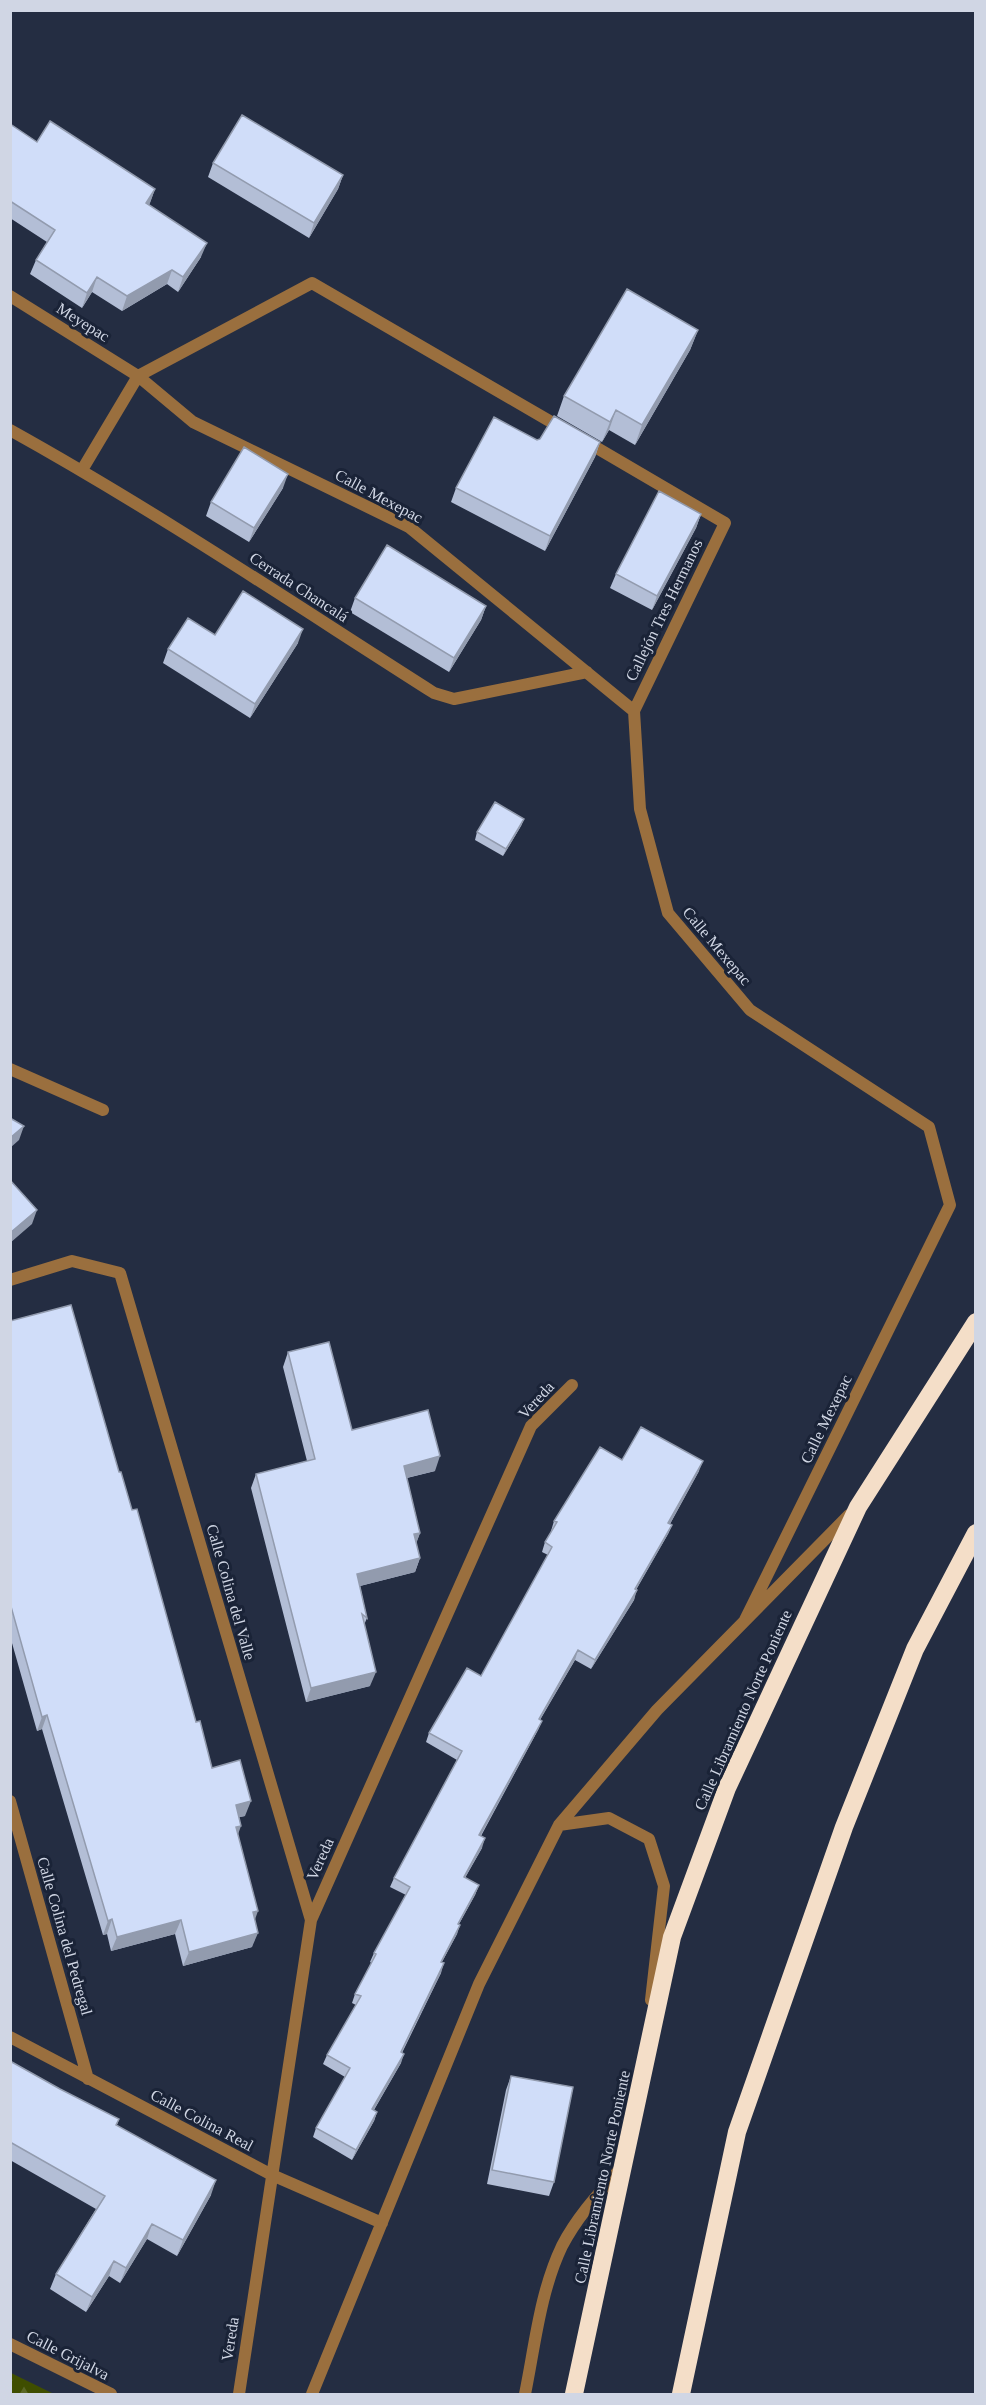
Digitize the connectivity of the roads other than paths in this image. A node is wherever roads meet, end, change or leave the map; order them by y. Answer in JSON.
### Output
{"nodes":[{"id":1,"x":10,"y":296,"type":"edge"},
{"id":2,"x":138,"y":376,"type":"junction"},
{"id":3,"x":10,"y":430,"type":"edge"},
{"id":4,"x":82,"y":470,"type":"junction"},
{"id":5,"x":587,"y":672,"type":"junction"},
{"id":6,"x":634,"y":711,"type":"junction"},
{"id":7,"x":10,"y":1069,"type":"edge"},
{"id":8,"x":103,"y":1110,"type":"dead end"},
{"id":9,"x":10,"y":1280,"type":"edge"},
{"id":10,"x":975,"y":1322,"type":"edge"},
{"id":11,"x":572,"y":1385,"type":"dead end"},
{"id":12,"x":858,"y":1507,"type":"junction"},
{"id":13,"x":975,"y":1533,"type":"edge"},
{"id":14,"x":745,"y":1620,"type":"junction"},
{"id":15,"x":10,"y":1801,"type":"edge"},
{"id":16,"x":559,"y":1825,"type":"junction"},
{"id":17,"x":311,"y":1920,"type":"junction"},
{"id":18,"x":10,"y":2037,"type":"edge"},
{"id":19,"x":88,"y":2079,"type":"junction"},
{"id":20,"x":640,"y":2094,"type":"junction"},
{"id":21,"x":626,"y":2163,"type":"junction"},
{"id":22,"x":272,"y":2175,"type":"junction"},
{"id":23,"x":382,"y":2223,"type":"junction"},
{"id":24,"x":10,"y":2344,"type":"edge"},
{"id":25,"x":111,"y":2394,"type":"edge"},
{"id":26,"x":239,"y":2394,"type":"edge"},
{"id":27,"x":312,"y":2394,"type":"edge"},
{"id":28,"x":525,"y":2394,"type":"edge"},
{"id":29,"x":574,"y":2394,"type":"edge"},
{"id":30,"x":681,"y":2394,"type":"edge"}],
"edges":[{"from":1,"to":2,"type":"street","name":"Meyepac"},
{"from":2,"to":4,"type":"street"},
{"from":2,"to":5,"type":"street","name":"Calle Mexepac"},
{"from":2,"to":6,"type":"street","name":"Callejón Tres Hermanos"},
{"from":3,"to":4,"type":"street","name":"Cerrada Chancalá"},
{"from":4,"to":5,"type":"street","name":"Cerrada Chancalá"},
{"from":5,"to":6,"type":"street","name":"Calle Mexepac"},
{"from":6,"to":14,"type":"street","name":"Calle Mexepac"},
{"from":7,"to":8,"type":"street"},
{"from":9,"to":17,"type":"street","name":"Calle Colina del Valle"},
{"from":10,"to":12,"type":"highway","name":"Calle Libramiento Norte Poniente"},
{"from":11,"to":17,"type":"street","name":"Vereda"},
{"from":12,"to":14,"type":"street"},
{"from":12,"to":20,"type":"highway","name":"Calle Libramiento Norte Poniente"},
{"from":13,"to":30,"type":"highway"},
{"from":14,"to":16,"type":"street"},
{"from":15,"to":19,"type":"street","name":"Calle Colina del Pedregal"},
{"from":16,"to":20,"type":"street"},
{"from":16,"to":23,"type":"street"},
{"from":17,"to":22,"type":"street","name":"Vereda"},
{"from":18,"to":19,"type":"street","name":"Calle Colina Real"},
{"from":19,"to":22,"type":"street","name":"Calle Colina Real"},
{"from":20,"to":21,"type":"highway","name":"Calle Libramiento Norte Poniente"},
{"from":21,"to":28,"type":"street"},
{"from":21,"to":29,"type":"highway","name":"Calle Libramiento Norte Poniente"},
{"from":22,"to":23,"type":"street","name":"Calle Colina Real"},
{"from":22,"to":26,"type":"street","name":"Vereda"},
{"from":23,"to":27,"type":"street"},
{"from":24,"to":25,"type":"street","name":"Calle Grijalva"}]}
